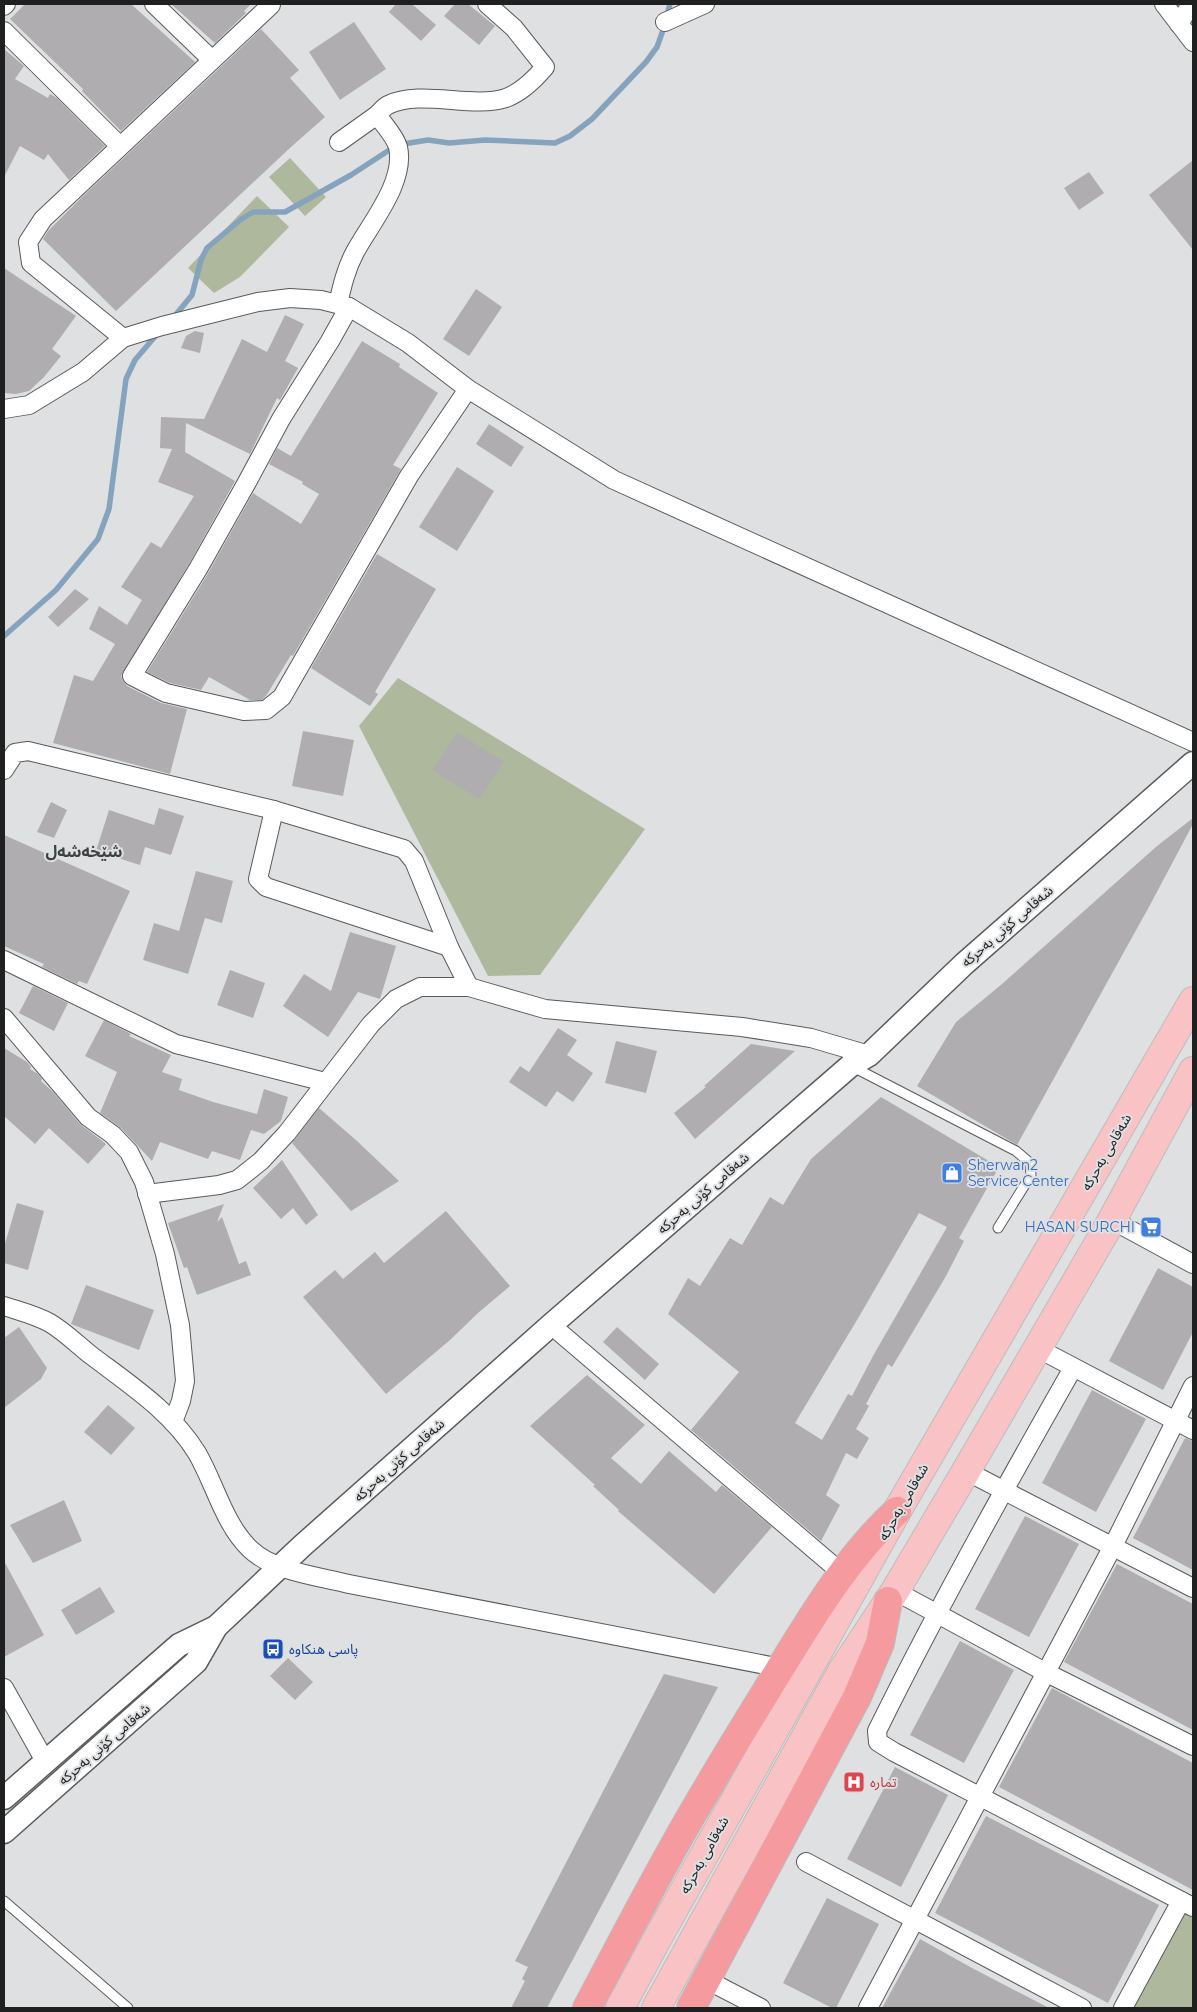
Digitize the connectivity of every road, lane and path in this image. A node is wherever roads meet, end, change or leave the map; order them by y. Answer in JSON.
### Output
{"nodes":[{"id":1,"x":154,"y":4,"type":"edge"},
{"id":2,"x":270,"y":4,"type":"edge"},
{"id":3,"x":487,"y":4,"type":"edge"},
{"id":4,"x":705,"y":4,"type":"edge"},
{"id":5,"x":1164,"y":4,"type":"edge"},
{"id":6,"x":1192,"y":4,"type":"edge"},
{"id":7,"x":665,"y":22,"type":"dead end"},
{"id":8,"x":1179,"y":24,"type":"junction"},
{"id":9,"x":4,"y":31,"type":"edge"},
{"id":10,"x":1193,"y":42,"type":"edge"},
{"id":11,"x":212,"y":60,"type":"junction"},
{"id":12,"x":377,"y":115,"type":"junction"},
{"id":13,"x":339,"y":142,"type":"dead end"},
{"id":14,"x":120,"y":146,"type":"junction"},
{"id":15,"x":343,"y":306,"type":"junction"},
{"id":16,"x":123,"y":338,"type":"junction"},
{"id":17,"x":468,"y":389,"type":"junction"},
{"id":18,"x":4,"y":409,"type":"edge"},
{"id":19,"x":1193,"y":742,"type":"edge"},
{"id":20,"x":1193,"y":763,"type":"edge"},
{"id":21,"x":4,"y":770,"type":"edge"},
{"id":22,"x":274,"y":810,"type":"junction"},
{"id":23,"x":449,"y":947,"type":"junction"},
{"id":24,"x":4,"y":960,"type":"edge"},
{"id":25,"x":469,"y":987,"type":"junction"},
{"id":26,"x":1193,"y":1001,"type":"edge"},
{"id":27,"x":4,"y":1018,"type":"edge"},
{"id":28,"x":859,"y":1060,"type":"junction"},
{"id":29,"x":1193,"y":1071,"type":"edge"},
{"id":30,"x":325,"y":1082,"type":"junction"},
{"id":31,"x":147,"y":1194,"type":"junction"},
{"id":32,"x":1112,"y":1220,"type":"junction"},
{"id":33,"x":998,"y":1228,"type":"dead end"},
{"id":34,"x":1193,"y":1264,"type":"edge"},
{"id":35,"x":4,"y":1306,"type":"edge"},
{"id":36,"x":551,"y":1324,"type":"junction"},
{"id":37,"x":1037,"y":1348,"type":"junction"},
{"id":38,"x":1073,"y":1368,"type":"junction"},
{"id":39,"x":1193,"y":1386,"type":"edge"},
{"id":40,"x":1176,"y":1421,"type":"junction"},
{"id":41,"x":174,"y":1422,"type":"junction"},
{"id":42,"x":1193,"y":1430,"type":"edge"},
{"id":43,"x":966,"y":1471,"type":"junction"},
{"id":44,"x":1004,"y":1490,"type":"junction"},
{"id":45,"x":897,"y":1511,"type":"junction"},
{"id":46,"x":1113,"y":1546,"type":"junction"},
{"id":47,"x":280,"y":1567,"type":"junction"},
{"id":48,"x":843,"y":1574,"type":"junction"},
{"id":49,"x":1193,"y":1588,"type":"edge"},
{"id":50,"x":891,"y":1596,"type":"junction"},
{"id":51,"x":937,"y":1613,"type":"junction"},
{"id":52,"x":216,"y":1627,"type":"junction"},
{"id":53,"x":781,"y":1668,"type":"junction"},
{"id":54,"x":1044,"y":1672,"type":"junction"},
{"id":55,"x":4,"y":1688,"type":"edge"},
{"id":56,"x":1193,"y":1746,"type":"edge"},
{"id":57,"x":45,"y":1761,"type":"junction"},
{"id":58,"x":979,"y":1796,"type":"junction"},
{"id":59,"x":4,"y":1798,"type":"edge"},
{"id":60,"x":4,"y":1832,"type":"edge"},
{"id":61,"x":806,"y":1862,"type":"dead end"},
{"id":62,"x":4,"y":1902,"type":"edge"},
{"id":63,"x":1187,"y":1904,"type":"edge"},
{"id":64,"x":915,"y":1921,"type":"junction"},
{"id":65,"x":707,"y":1980,"type":"junction"},
{"id":66,"x":128,"y":2008,"type":"edge"},
{"id":67,"x":587,"y":2008,"type":"edge"},
{"id":68,"x":620,"y":2008,"type":"edge"},
{"id":69,"x":656,"y":2008,"type":"edge"},
{"id":70,"x":691,"y":2008,"type":"edge"},
{"id":71,"x":762,"y":2008,"type":"edge"},
{"id":72,"x":868,"y":2008,"type":"edge"},
{"id":73,"x":1082,"y":2008,"type":"edge"},
{"id":74,"x":1123,"y":2008,"type":"edge"}],
"edges":[{"from":1,"to":11,"type":"street"},
{"from":2,"to":11,"type":"street"},
{"from":3,"to":12,"type":"street"},
{"from":4,"to":7,"type":"street"},
{"from":5,"to":8,"type":"street"},
{"from":6,"to":8,"type":"street"},
{"from":8,"to":10,"type":"street"},
{"from":9,"to":14,"type":"street"},
{"from":11,"to":14,"type":"street"},
{"from":12,"to":13,"type":"street"},
{"from":12,"to":15,"type":"street"},
{"from":14,"to":16,"type":"street"},
{"from":15,"to":16,"type":"street"},
{"from":15,"to":17,"type":"street"},
{"from":15,"to":17,"type":"street"},
{"from":16,"to":18,"type":"street"},
{"from":17,"to":19,"type":"street"},
{"from":20,"to":28,"type":"street","name":"شەقامی کۆنی بەحرکە"},
{"from":21,"to":22,"type":"street"},
{"from":22,"to":23,"type":"street"},
{"from":22,"to":23,"type":"street"},
{"from":23,"to":25,"type":"street"},
{"from":24,"to":30,"type":"street"},
{"from":25,"to":28,"type":"street"},
{"from":25,"to":30,"type":"street"},
{"from":26,"to":45,"type":"main road","name":"شەقامی بەحرکە"},
{"from":27,"to":31,"type":"street"},
{"from":28,"to":33,"type":"lane"},
{"from":28,"to":36,"type":"street","name":"شەقامی کۆنی بەحرکە"},
{"from":29,"to":32,"type":"main road"},
{"from":30,"to":31,"type":"street"},
{"from":31,"to":41,"type":"street"},
{"from":32,"to":34,"type":"street"},
{"from":32,"to":37,"type":"main road"},
{"from":35,"to":41,"type":"street"},
{"from":36,"to":47,"type":"street","name":"شەقامی کۆنی بەحرکە"},
{"from":36,"to":48,"type":"street"},
{"from":37,"to":38,"type":"street"},
{"from":37,"to":43,"type":"main road"},
{"from":38,"to":40,"type":"street"},
{"from":38,"to":44,"type":"street"},
{"from":39,"to":40,"type":"street"},
{"from":40,"to":42,"type":"street"},
{"from":40,"to":46,"type":"street"},
{"from":41,"to":47,"type":"street"},
{"from":43,"to":44,"type":"street"},
{"from":43,"to":50,"type":"main road"},
{"from":44,"to":46,"type":"street"},
{"from":44,"to":51,"type":"street"},
{"from":45,"to":48,"type":"highway"},
{"from":45,"to":68,"type":"main road","name":"شەقامی بەحرکە"},
{"from":46,"to":49,"type":"street"},
{"from":46,"to":54,"type":"street"},
{"from":47,"to":52,"type":"street","name":"شەقامی کۆنی بەحرکە"},
{"from":47,"to":53,"type":"street"},
{"from":48,"to":53,"type":"highway"},
{"from":50,"to":51,"type":"street"},
{"from":50,"to":65,"type":"highway"},
{"from":50,"to":69,"type":"main road"},
{"from":51,"to":54,"type":"street"},
{"from":51,"to":58,"type":"street"},
{"from":52,"to":57,"type":"street","name":"شەقامی کۆنی بەحرکە"},
{"from":52,"to":60,"type":"street","name":"شەقامی کۆنی بەحرکە"},
{"from":53,"to":67,"type":"highway"},
{"from":54,"to":56,"type":"street"},
{"from":54,"to":58,"type":"street"},
{"from":55,"to":57,"type":"street"},
{"from":57,"to":59,"type":"street","name":"شەقامی کۆنی بەحرکە"},
{"from":58,"to":63,"type":"street"},
{"from":58,"to":64,"type":"street"},
{"from":61,"to":64,"type":"street"},
{"from":62,"to":66,"type":"lane"},
{"from":63,"to":74,"type":"street"},
{"from":64,"to":72,"type":"street"},
{"from":64,"to":73,"type":"street"},
{"from":65,"to":70,"type":"highway"},
{"from":65,"to":71,"type":"street"}]}
